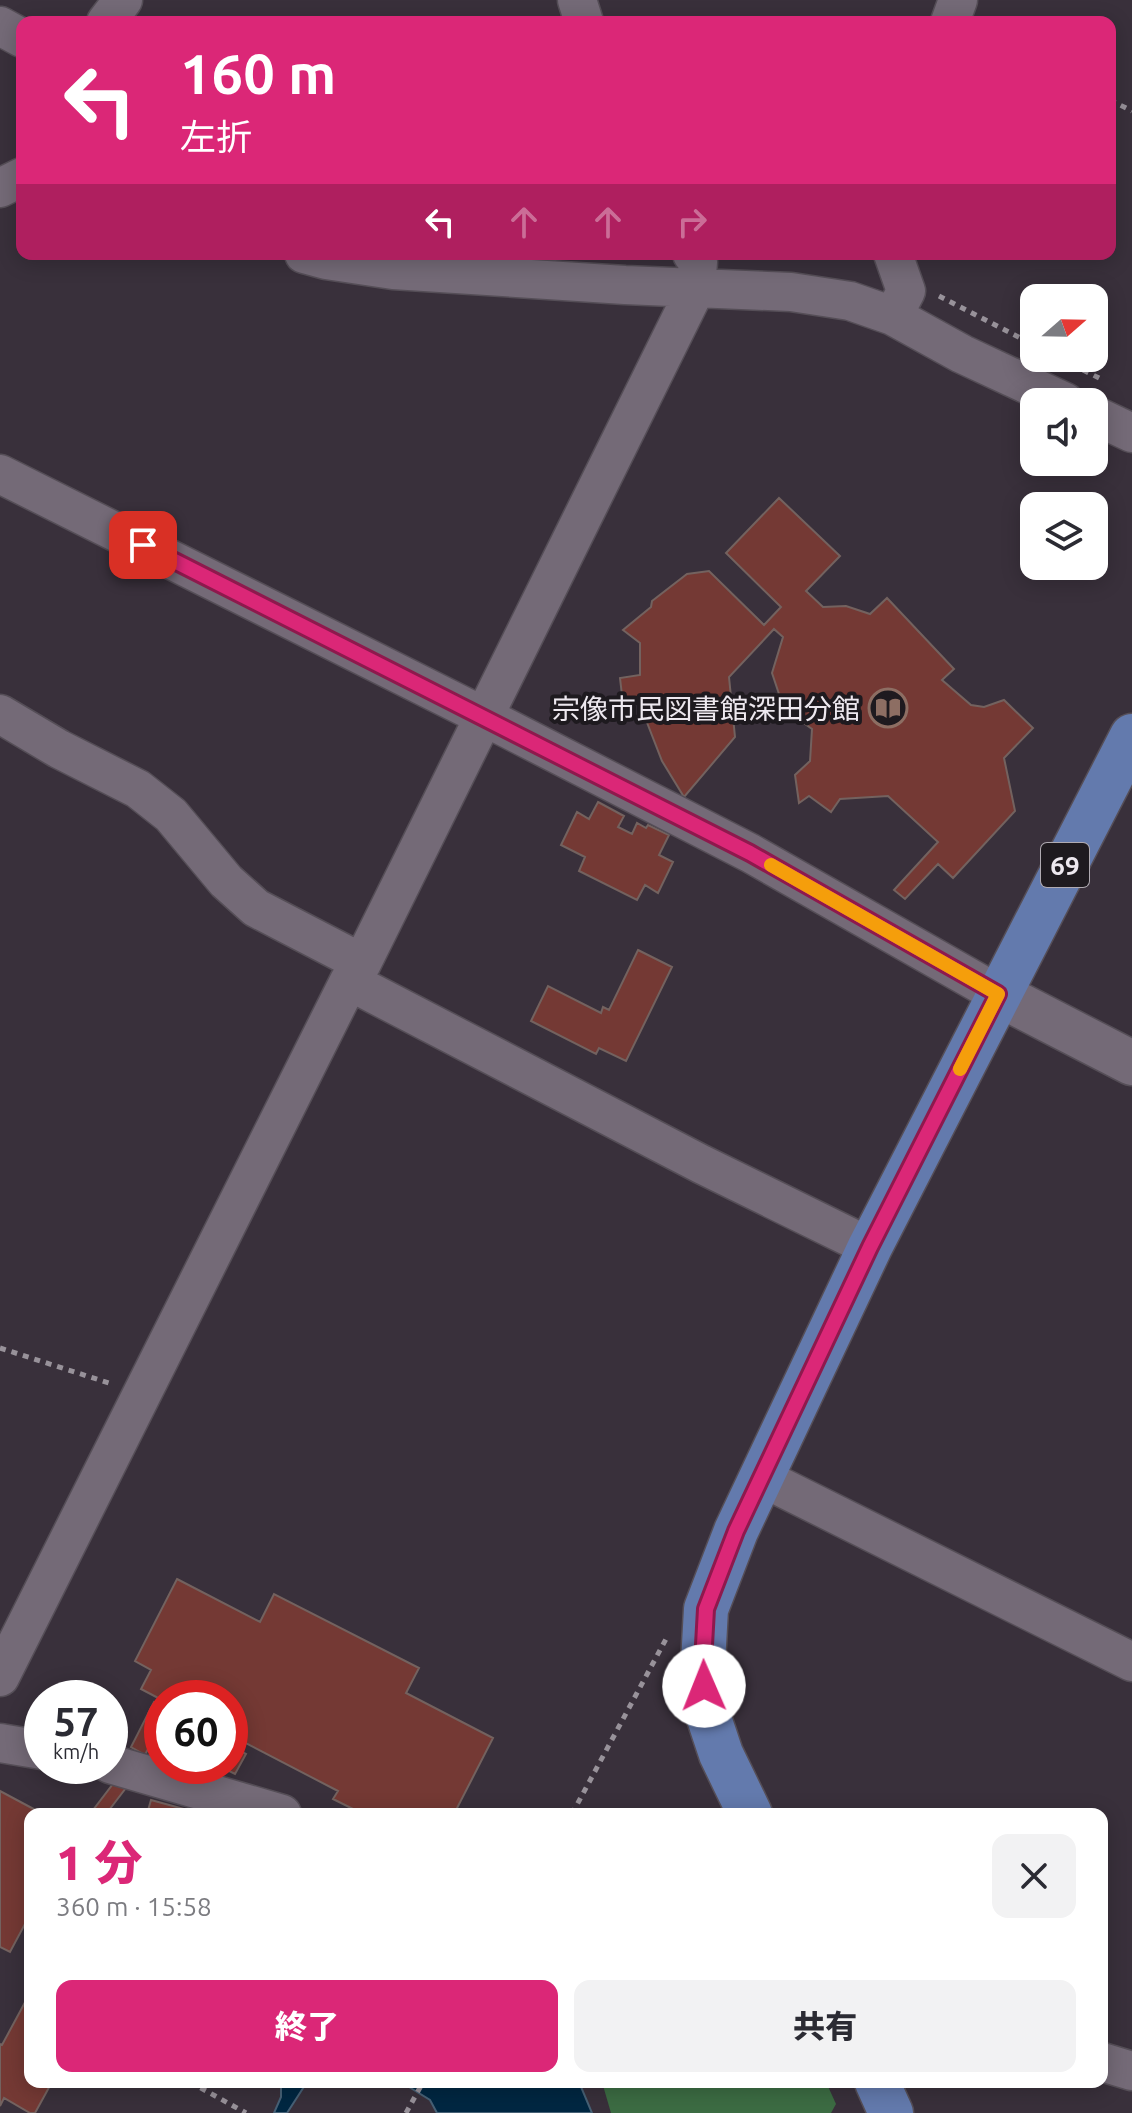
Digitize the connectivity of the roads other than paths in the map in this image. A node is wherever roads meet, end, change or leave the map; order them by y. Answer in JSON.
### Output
{"nodes":[{"id":1,"x":123,"y":0,"type":"edge"},
{"id":2,"x":111,"y":16,"type":"edge"},
{"id":3,"x":326,"y":260,"type":"edge"},
{"id":4,"x":894,"y":260,"type":"edge"},
{"id":5,"x":694,"y":271,"type":"edge"},
{"id":6,"x":900,"y":303,"type":"junction"},
{"id":7,"x":1035,"y":388,"type":"edge"},
{"id":8,"x":1108,"y":407,"type":"edge"},
{"id":9,"x":1132,"y":433,"type":"edge"},
{"id":10,"x":0,"y":474,"type":"edge"},
{"id":11,"x":0,"y":714,"type":"edge"},
{"id":12,"x":485,"y":717,"type":"junction"},
{"id":13,"x":1132,"y":736,"type":"edge"},
{"id":14,"x":355,"y":972,"type":"junction"},
{"id":15,"x":998,"y":994,"type":"junction"},
{"id":16,"x":1132,"y":1063,"type":"edge"},
{"id":17,"x":870,"y":1247,"type":"junction"},
{"id":18,"x":761,"y":1477,"type":"junction"},
{"id":19,"x":1132,"y":1662,"type":"edge"},
{"id":20,"x":0,"y":1677,"type":"edge"},
{"id":21,"x":0,"y":1743,"type":"edge"},
{"id":22,"x":24,"y":1747,"type":"edge"},
{"id":23,"x":128,"y":1769,"type":"edge"},
{"id":24,"x":261,"y":1808,"type":"edge"},
{"id":25,"x":747,"y":1808,"type":"edge"},
{"id":26,"x":1108,"y":2064,"type":"edge"},
{"id":27,"x":1132,"y":2071,"type":"edge"},
{"id":28,"x":880,"y":2088,"type":"edge"},
{"id":29,"x":891,"y":2113,"type":"edge"}],
"edges":[{"from":1,"to":2,"type":"street"},
{"from":3,"to":5,"type":"street"},
{"from":4,"to":6,"type":"street"},
{"from":5,"to":6,"type":"street"},
{"from":5,"to":12,"type":"street"},
{"from":6,"to":7,"type":"street"},
{"from":8,"to":9,"type":"street"},
{"from":10,"to":12,"type":"street"},
{"from":11,"to":14,"type":"street"},
{"from":12,"to":14,"type":"street"},
{"from":12,"to":15,"type":"street"},
{"from":13,"to":15,"type":"main road","number":"69"},
{"from":14,"to":17,"type":"street"},
{"from":14,"to":20,"type":"street"},
{"from":15,"to":16,"type":"main road"},
{"from":15,"to":17,"type":"main road","number":"69"},
{"from":17,"to":18,"type":"main road","number":"69"},
{"from":18,"to":19,"type":"street"},
{"from":18,"to":25,"type":"main road","number":"69"},
{"from":21,"to":22,"type":"street"},
{"from":23,"to":24,"type":"street"},
{"from":26,"to":27,"type":"street"},
{"from":28,"to":29,"type":"main road"}]}
